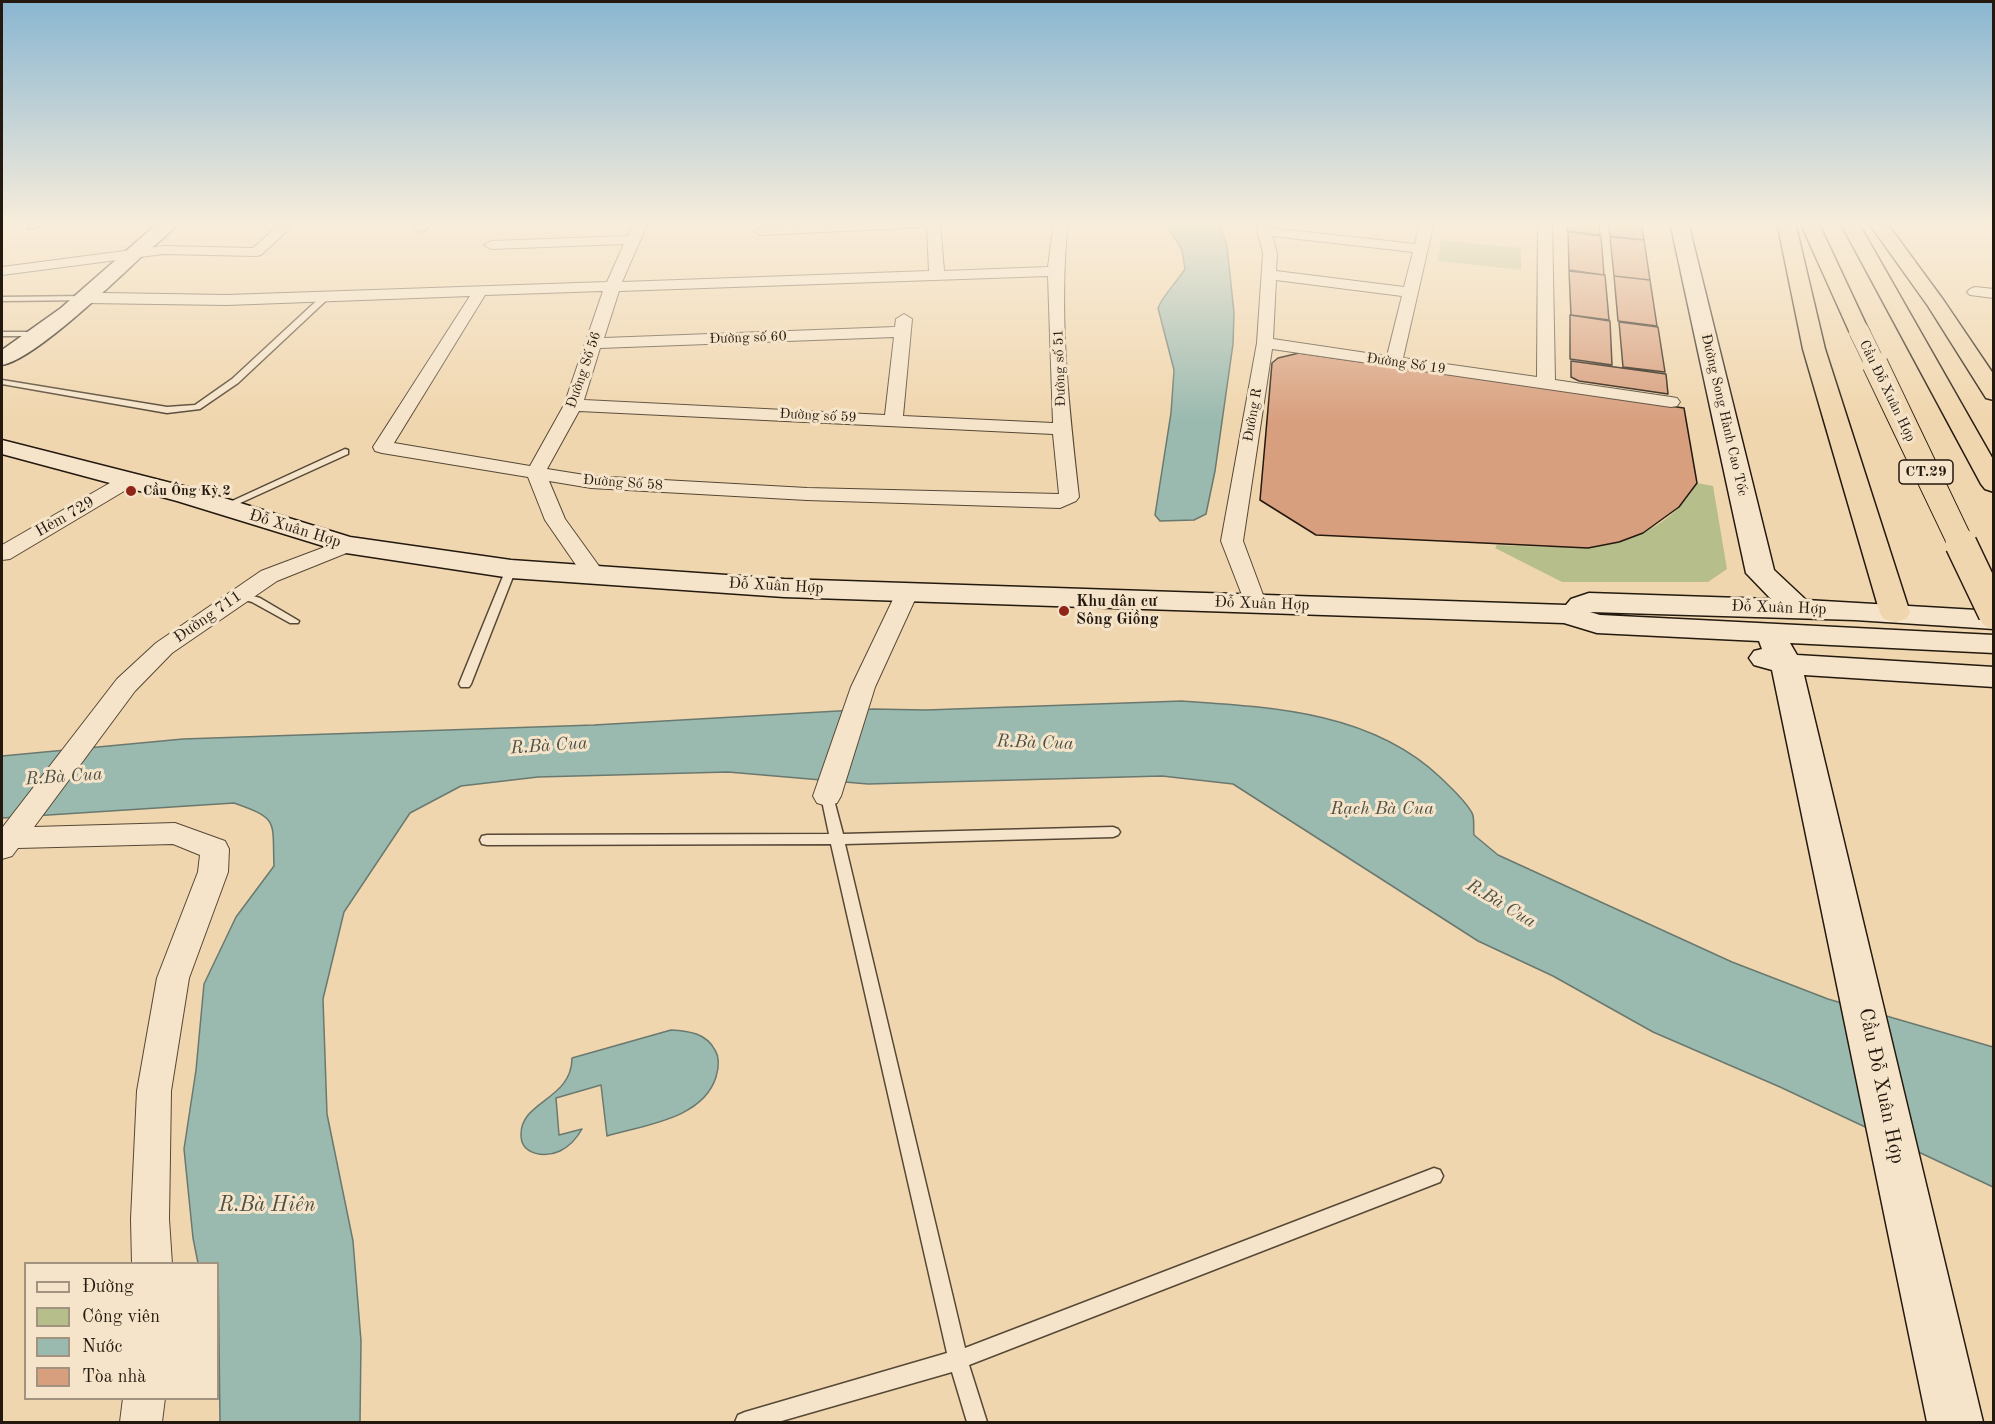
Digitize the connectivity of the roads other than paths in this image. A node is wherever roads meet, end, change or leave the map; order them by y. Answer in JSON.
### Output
{"nodes":[{"id":1,"x":96,"y":288,"type":"edge"},
{"id":2,"x":522,"y":288,"type":"edge"},
{"id":3,"x":612,"y":288,"type":"edge"},
{"id":4,"x":1056,"y":288,"type":"edge"},
{"id":5,"x":1268,"y":288,"type":"edge"},
{"id":6,"x":1381,"y":288,"type":"edge"},
{"id":7,"x":1411,"y":288,"type":"edge"},
{"id":8,"x":1545,"y":288,"type":"edge"},
{"id":9,"x":1694,"y":288,"type":"edge"},
{"id":10,"x":1801,"y":288,"type":"edge"},
{"id":11,"x":1839,"y":288,"type":"edge"},
{"id":12,"x":1886,"y":288,"type":"edge"},
{"id":13,"x":1925,"y":288,"type":"edge"},
{"id":14,"x":481,"y":290,"type":"junction"},
{"id":15,"x":1410,"y":292,"type":"junction"},
{"id":16,"x":1975,"y":292,"type":"dead end"},
{"id":17,"x":1994,"y":294,"type":"edge"},
{"id":18,"x":328,"y":295,"type":"junction"},
{"id":19,"x":86,"y":298,"type":"junction"},
{"id":20,"x":2,"y":299,"type":"edge"},
{"id":21,"x":2,"y":334,"type":"edge"},
{"id":22,"x":40,"y":334,"type":"junction"},
{"id":23,"x":594,"y":343,"type":"junction"},
{"id":24,"x":1265,"y":343,"type":"junction"},
{"id":25,"x":2,"y":359,"type":"edge"},
{"id":26,"x":1394,"y":362,"type":"junction"},
{"id":27,"x":2,"y":382,"type":"edge"},
{"id":28,"x":1546,"y":384,"type":"junction"},
{"id":29,"x":1994,"y":393,"type":"edge"},
{"id":30,"x":1671,"y":402,"type":"dead end"},
{"id":31,"x":573,"y":405,"type":"junction"},
{"id":32,"x":894,"y":419,"type":"junction"},
{"id":33,"x":1062,"y":429,"type":"junction"},
{"id":34,"x":2,"y":447,"type":"edge"},
{"id":35,"x":345,"y":452,"type":"dead end"},
{"id":36,"x":536,"y":472,"type":"junction"},
{"id":37,"x":129,"y":480,"type":"junction"},
{"id":38,"x":1994,"y":484,"type":"edge"},
{"id":39,"x":1053,"y":502,"type":"joint"},
{"id":40,"x":224,"y":507,"type":"junction"},
{"id":41,"x":346,"y":545,"type":"junction"},
{"id":42,"x":2,"y":554,"type":"edge"},
{"id":43,"x":511,"y":569,"type":"junction"},
{"id":44,"x":594,"y":573,"type":"junction"},
{"id":45,"x":1760,"y":573,"type":"junction"},
{"id":46,"x":907,"y":593,"type":"junction"},
{"id":47,"x":239,"y":595,"type":"junction"},
{"id":48,"x":1994,"y":600,"type":"edge"},
{"id":49,"x":1255,"y":603,"type":"junction"},
{"id":50,"x":1893,"y":604,"type":"junction"},
{"id":51,"x":1738,"y":607,"type":"junction"},
{"id":52,"x":1798,"y":609,"type":"junction"},
{"id":53,"x":1994,"y":613,"type":"edge"},
{"id":54,"x":1567,"y":614,"type":"junction"},
{"id":55,"x":1994,"y":620,"type":"edge"},
{"id":56,"x":294,"y":621,"type":"dead end"},
{"id":57,"x":1659,"y":628,"type":"junction"},
{"id":58,"x":1770,"y":634,"type":"junction"},
{"id":59,"x":1994,"y":644,"type":"edge"},
{"id":60,"x":1786,"y":663,"type":"junction"},
{"id":61,"x":1994,"y":677,"type":"edge"},
{"id":62,"x":465,"y":684,"type":"dead end"},
{"id":63,"x":827,"y":796,"type":"joint"},
{"id":64,"x":1113,"y":832,"type":"dead end"},
{"id":65,"x":837,"y":839,"type":"junction"},
{"id":66,"x":487,"y":840,"type":"dead end"},
{"id":67,"x":4,"y":841,"type":"edge"},
{"id":68,"x":1434,"y":1176,"type":"dead end"},
{"id":69,"x":152,"y":1262,"type":"edge"},
{"id":70,"x":958,"y":1360,"type":"junction"},
{"id":71,"x":144,"y":1400,"type":"edge"},
{"id":72,"x":141,"y":1422,"type":"edge"},
{"id":73,"x":745,"y":1422,"type":"edge"},
{"id":74,"x":977,"y":1422,"type":"edge"},
{"id":75,"x":1955,"y":1422,"type":"edge"}],
"edges":[{"from":1,"to":19,"type":"main road"},
{"from":2,"to":14,"type":"street"},
{"from":3,"to":23,"type":"street","name":"Đường Số 56"},
{"from":4,"to":33,"type":"street","name":"Đường số 51"},
{"from":5,"to":24,"type":"street","name":"Đường R"},
{"from":6,"to":15,"type":"street"},
{"from":7,"to":15,"type":"street"},
{"from":8,"to":28,"type":"street"},
{"from":9,"to":45,"type":"main road","name":"Đường Song Hành Cao Tốc"},
{"from":10,"to":50,"type":"highway"},
{"from":11,"to":53,"type":"highway","name":"Cầu Đỗ Xuân Hợp","number":"CT.29","bridge":true},
{"from":12,"to":38,"type":"highway","number":"CT.29"},
{"from":13,"to":29,"type":"highway"},
{"from":14,"to":18,"type":"street"},
{"from":14,"to":36,"type":"street","name":"Đường Số 58"},
{"from":15,"to":26,"type":"street"},
{"from":16,"to":17,"type":"street"},
{"from":18,"to":19,"type":"street"},
{"from":18,"to":27,"type":"lane"},
{"from":19,"to":20,"type":"lane"},
{"from":19,"to":22,"type":"main road"},
{"from":21,"to":22,"type":"lane"},
{"from":22,"to":25,"type":"main road"},
{"from":23,"to":31,"type":"street","name":"Đường Số 56"},
{"from":23,"to":32,"type":"street","name":"Đường số 60"},
{"from":24,"to":26,"type":"street","name":"Đường Số 19"},
{"from":24,"to":49,"type":"street","name":"Đường R"},
{"from":26,"to":28,"type":"street","name":"Đường Số 19"},
{"from":28,"to":30,"type":"street","name":"Đường Số 19"},
{"from":31,"to":32,"type":"street","name":"Đường số 59"},
{"from":31,"to":36,"type":"street","name":"Đường Số 56"},
{"from":32,"to":33,"type":"street","name":"Đường số 59"},
{"from":33,"to":39,"type":"street","name":"Đường số 51"},
{"from":34,"to":37,"type":"main road","name":"Đỗ Xuân Hợp"},
{"from":35,"to":40,"type":"lane"},
{"from":36,"to":39,"type":"street","name":"Đường Số 58"},
{"from":36,"to":44,"type":"street"},
{"from":37,"to":40,"type":"main road","name":"Đỗ Xuân Hợp"},
{"from":37,"to":42,"type":"street","name":"Hẻm 729"},
{"from":40,"to":41,"type":"main road","name":"Đỗ Xuân Hợp"},
{"from":41,"to":43,"type":"main road","name":"Đỗ Xuân Hợp"},
{"from":41,"to":47,"type":"street","name":"Đường 711"},
{"from":43,"to":44,"type":"main road","name":"Đỗ Xuân Hợp"},
{"from":43,"to":62,"type":"lane"},
{"from":44,"to":46,"type":"main road","name":"Đỗ Xuân Hợp"},
{"from":45,"to":51,"type":"main road"},
{"from":45,"to":52,"type":"main road"},
{"from":46,"to":49,"type":"main road","name":"Đỗ Xuân Hợp"},
{"from":46,"to":63,"type":"street"},
{"from":47,"to":56,"type":"lane"},
{"from":47,"to":67,"type":"street","name":"Đường 711"},
{"from":48,"to":50,"type":"main road"},
{"from":49,"to":54,"type":"main road","name":"Đỗ Xuân Hợp"},
{"from":50,"to":52,"type":"main road","name":"Đỗ Xuân Hợp"},
{"from":50,"to":55,"type":"main road","name":"Đỗ Xuân Hợp"},
{"from":51,"to":52,"type":"main road","name":"Đỗ Xuân Hợp"},
{"from":51,"to":54,"type":"main road","name":"Đỗ Xuân Hợp"},
{"from":54,"to":57,"type":"main road","name":"Đỗ Xuân Hợp"},
{"from":57,"to":58,"type":"main road","name":"Đỗ Xuân Hợp"},
{"from":57,"to":60,"type":"main road"},
{"from":58,"to":59,"type":"main road","name":"Đỗ Xuân Hợp"},
{"from":58,"to":60,"type":"main road"},
{"from":60,"to":61,"type":"main road"},
{"from":60,"to":75,"type":"main road","name":"Cầu Đỗ Xuân Hợp"},
{"from":63,"to":65,"type":"lane"},
{"from":64,"to":65,"type":"lane"},
{"from":65,"to":66,"type":"lane"},
{"from":65,"to":70,"type":"lane"},
{"from":67,"to":69,"type":"street"},
{"from":68,"to":70,"type":"lane"},
{"from":70,"to":73,"type":"lane"},
{"from":70,"to":74,"type":"lane"},
{"from":71,"to":72,"type":"street"}]}
